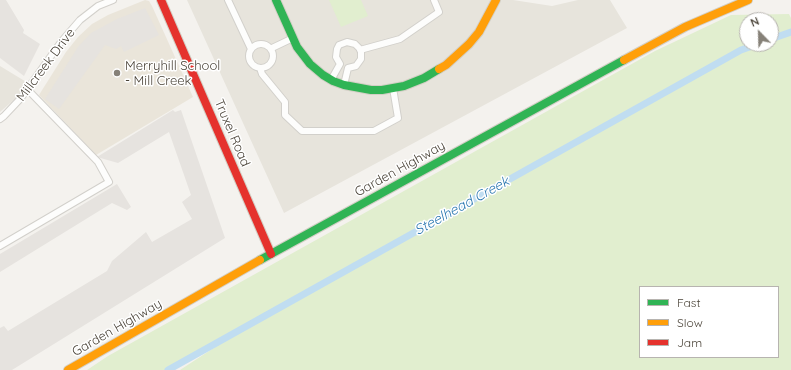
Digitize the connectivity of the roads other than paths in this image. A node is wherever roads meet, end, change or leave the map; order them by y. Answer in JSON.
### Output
{"nodes":[{"id":1,"x":113,"y":0,"type":"edge"},
{"id":2,"x":161,"y":0,"type":"edge"},
{"id":3,"x":228,"y":0,"type":"edge"},
{"id":4,"x":276,"y":0,"type":"edge"},
{"id":5,"x":434,"y":0,"type":"edge"},
{"id":6,"x":496,"y":0,"type":"edge"},
{"id":7,"x":748,"y":0,"type":"edge"},
{"id":8,"x":293,"y":38,"type":"junction"},
{"id":9,"x":272,"y":48,"type":"junction"},
{"id":10,"x":251,"y":49,"type":"junction"},
{"id":11,"x":360,"y":50,"type":"junction"},
{"id":12,"x":260,"y":68,"type":"junction"},
{"id":13,"x":331,"y":80,"type":"junction"},
{"id":14,"x":344,"y":85,"type":"junction"},
{"id":15,"x":393,"y":88,"type":"junction"},
{"id":16,"x":28,"y":90,"type":"junction"},
{"id":17,"x":0,"y":118,"type":"edge"},
{"id":18,"x":0,"y":246,"type":"edge"},
{"id":19,"x":271,"y":254,"type":"junction"},
{"id":20,"x":68,"y":370,"type":"edge"}],
"edges":[{"from":1,"to":16,"type":"street","name":"Millcreek Drive"},
{"from":2,"to":19,"type":"main road","name":"Truxel Road"},
{"from":3,"to":10,"type":"street"},
{"from":4,"to":8,"type":"main road"},
{"from":5,"to":11,"type":"street"},
{"from":6,"to":15,"type":"main road"},
{"from":7,"to":19,"type":"main road","name":"Garden Highway"},
{"from":8,"to":9,"type":"street"},
{"from":8,"to":13,"type":"main road"},
{"from":9,"to":10,"type":"street"},
{"from":9,"to":12,"type":"street"},
{"from":10,"to":12,"type":"street"},
{"from":11,"to":13,"type":"street"},
{"from":11,"to":14,"type":"street"},
{"from":12,"to":15,"type":"street"},
{"from":13,"to":14,"type":"main road"},
{"from":14,"to":15,"type":"main road"},
{"from":16,"to":17,"type":"street","name":"Millcreek Drive"},
{"from":16,"to":18,"type":"street"},
{"from":19,"to":20,"type":"main road","name":"Garden Highway"}]}
